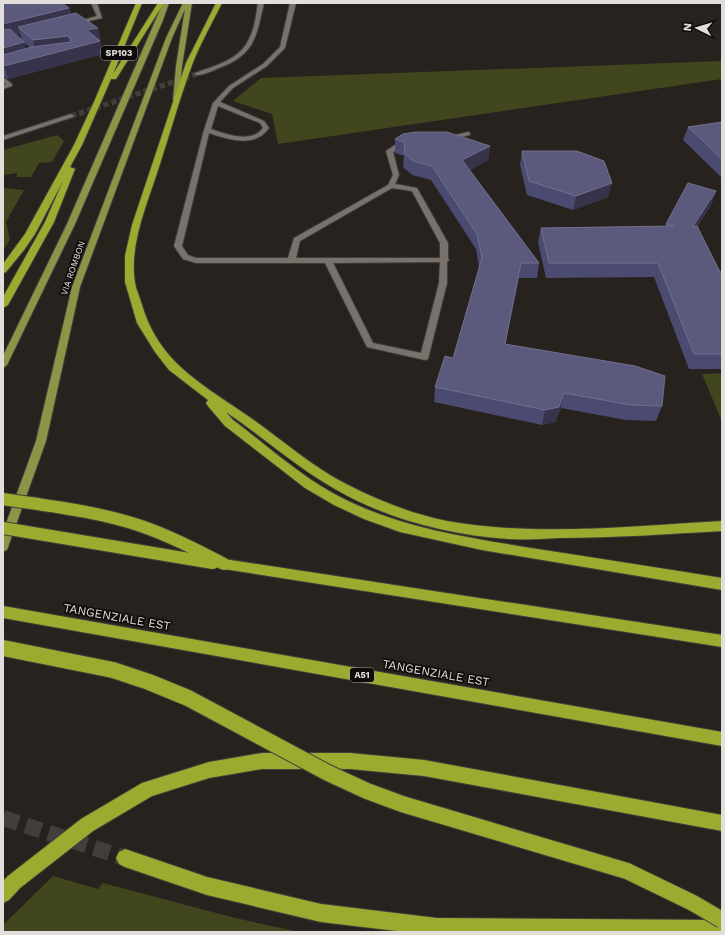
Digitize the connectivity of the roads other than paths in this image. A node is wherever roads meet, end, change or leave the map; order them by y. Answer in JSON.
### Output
{"nodes":[{"id":1,"x":94,"y":3,"type":"edge"},
{"id":2,"x":139,"y":3,"type":"edge"},
{"id":3,"x":161,"y":3,"type":"edge"},
{"id":4,"x":166,"y":3,"type":"edge"},
{"id":5,"x":186,"y":3,"type":"edge"},
{"id":6,"x":190,"y":3,"type":"edge"},
{"id":7,"x":219,"y":3,"type":"edge"},
{"id":8,"x":261,"y":3,"type":"edge"},
{"id":9,"x":293,"y":3,"type":"edge"},
{"id":10,"x":71,"y":25,"type":"edge"},
{"id":11,"x":197,"y":74,"type":"tunnel mouth"},
{"id":12,"x":3,"y":80,"type":"edge"},
{"id":13,"x":3,"y":87,"type":"edge"},
{"id":14,"x":176,"y":100,"type":"junction"},
{"id":15,"x":98,"y":102,"type":"junction"},
{"id":16,"x":216,"y":103,"type":"junction"},
{"id":17,"x":71,"y":116,"type":"tunnel mouth"},
{"id":18,"x":207,"y":130,"type":"junction"},
{"id":19,"x":468,"y":134,"type":"dead end"},
{"id":20,"x":3,"y":138,"type":"edge"},
{"id":21,"x":438,"y":139,"type":"edge"},
{"id":22,"x":415,"y":142,"type":"edge"},
{"id":23,"x":78,"y":144,"type":"junction"},
{"id":24,"x":391,"y":186,"type":"junction"},
{"id":25,"x":328,"y":260,"type":"junction"},
{"id":26,"x":445,"y":260,"type":"junction"},
{"id":27,"x":291,"y":261,"type":"junction"},
{"id":28,"x":3,"y":270,"type":"edge"},
{"id":29,"x":3,"y":305,"type":"edge"},
{"id":30,"x":3,"y":365,"type":"edge"},
{"id":31,"x":204,"y":392,"type":"junction"},
{"id":32,"x":3,"y":499,"type":"edge"},
{"id":33,"x":722,"y":526,"type":"edge"},
{"id":34,"x":3,"y":528,"type":"edge"},
{"id":35,"x":3,"y":547,"type":"edge"},
{"id":36,"x":224,"y":564,"type":"junction"},
{"id":37,"x":722,"y":584,"type":"edge"},
{"id":38,"x":3,"y":612,"type":"edge"},
{"id":39,"x":722,"y":641,"type":"edge"},
{"id":40,"x":3,"y":648,"type":"edge"},
{"id":41,"x":722,"y":739,"type":"edge"},
{"id":42,"x":722,"y":823,"type":"edge"},
{"id":43,"x":124,"y":858,"type":"tunnel mouth"},
{"id":44,"x":3,"y":894,"type":"edge"},
{"id":45,"x":722,"y":920,"type":"edge"},
{"id":46,"x":722,"y":929,"type":"edge"}],
"edges":[{"from":1,"to":10,"type":"street"},
{"from":2,"to":15,"type":"highway","number":"SP103"},
{"from":3,"to":15,"type":"highway"},
{"from":4,"to":30,"type":"main road","name":"VIA ROMBON"},
{"from":5,"to":35,"type":"main road","name":"VIA ROMBON"},
{"from":6,"to":14,"type":"main road"},
{"from":7,"to":14,"type":"highway"},
{"from":8,"to":11,"type":"street"},
{"from":9,"to":16,"type":"street"},
{"from":12,"to":13,"type":"street"},
{"from":14,"to":31,"type":"highway"},
{"from":15,"to":23,"type":"highway"},
{"from":16,"to":18,"type":"street"},
{"from":16,"to":18,"type":"street"},
{"from":17,"to":20,"type":"street"},
{"from":18,"to":27,"type":"street"},
{"from":19,"to":21,"type":"street"},
{"from":22,"to":24,"type":"street"},
{"from":23,"to":28,"type":"highway"},
{"from":23,"to":29,"type":"highway"},
{"from":24,"to":26,"type":"street"},
{"from":24,"to":27,"type":"street"},
{"from":25,"to":26,"type":"street"},
{"from":25,"to":26,"type":"street"},
{"from":25,"to":27,"type":"street"},
{"from":31,"to":33,"type":"highway"},
{"from":31,"to":37,"type":"highway"},
{"from":32,"to":36,"type":"highway","bridge":true},
{"from":34,"to":36,"type":"highway","bridge":true},
{"from":36,"to":39,"type":"highway"},
{"from":38,"to":41,"type":"highway","name":"TANGENZIALE EST","number":"A51"},
{"from":40,"to":45,"type":"highway","bridge":true},
{"from":42,"to":44,"type":"highway"},
{"from":43,"to":46,"type":"highway"}]}
